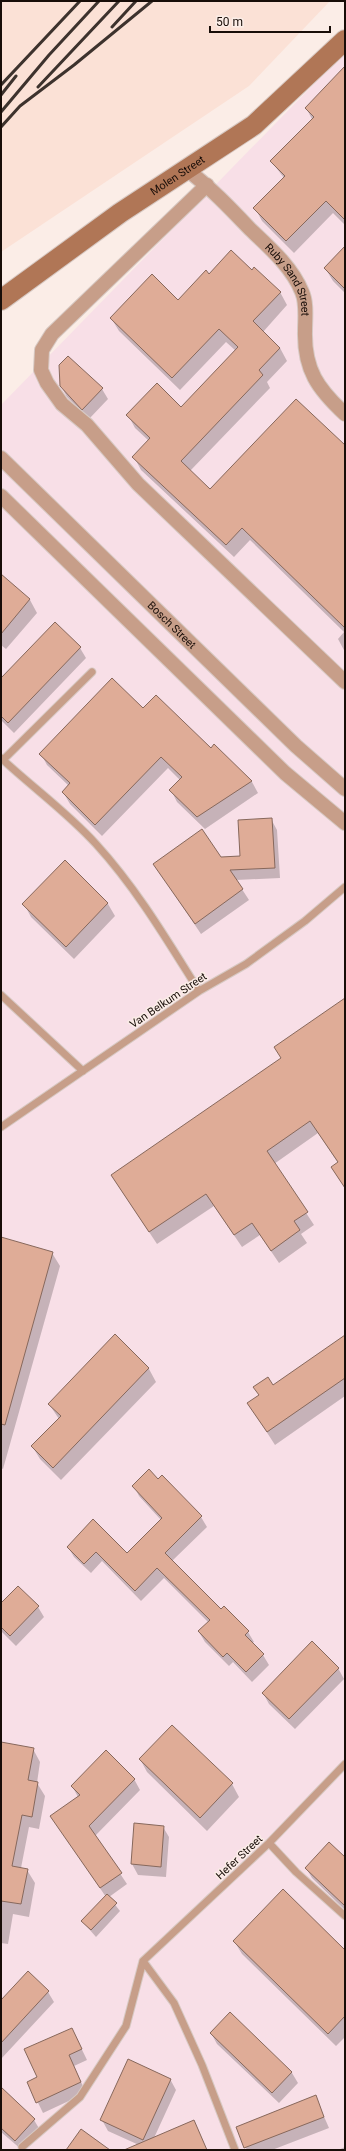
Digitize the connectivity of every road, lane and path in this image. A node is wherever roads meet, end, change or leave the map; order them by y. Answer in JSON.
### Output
{"nodes":[{"id":1,"x":345,"y":40,"type":"edge"},
{"id":2,"x":186,"y":169,"type":"junction"},
{"id":3,"x":207,"y":185,"type":"junction"},
{"id":4,"x":1,"y":300,"type":"edge"},
{"id":5,"x":345,"y":414,"type":"edge"},
{"id":6,"x":1,"y":458,"type":"edge"},
{"id":7,"x":1,"y":496,"type":"edge"},
{"id":8,"x":92,"y":672,"type":"dead end"},
{"id":9,"x":345,"y":682,"type":"edge"},
{"id":10,"x":2,"y":759,"type":"edge"},
{"id":11,"x":345,"y":789,"type":"edge"},
{"id":12,"x":345,"y":823,"type":"edge"},
{"id":13,"x":345,"y":886,"type":"edge"},
{"id":14,"x":199,"y":991,"type":"junction"},
{"id":15,"x":1,"y":995,"type":"edge"},
{"id":16,"x":83,"y":1071,"type":"junction"},
{"id":17,"x":1,"y":1127,"type":"edge"},
{"id":18,"x":345,"y":1764,"type":"edge"},
{"id":19,"x":269,"y":1844,"type":"junction"},
{"id":20,"x":345,"y":1916,"type":"edge"},
{"id":21,"x":143,"y":1961,"type":"junction"},
{"id":22,"x":22,"y":2146,"type":"dead end"},
{"id":23,"x":235,"y":2150,"type":"edge"}],
"edges":[{"from":1,"to":2,"type":"street","name":"Molen Street"},
{"from":2,"to":3,"type":"street","name":"Ruby Sand Street"},
{"from":2,"to":4,"type":"street","name":"Molen Street"},
{"from":3,"to":5,"type":"street","name":"Ruby Sand Street"},
{"from":3,"to":9,"type":"street"},
{"from":6,"to":11,"type":"street","name":"Bosch Street"},
{"from":7,"to":12,"type":"street"},
{"from":8,"to":10,"type":"lane"},
{"from":10,"to":14,"type":"lane"},
{"from":13,"to":14,"type":"lane","name":"Van Belkum Street"},
{"from":14,"to":16,"type":"lane","name":"Van Belkum Street"},
{"from":15,"to":16,"type":"lane"},
{"from":16,"to":17,"type":"lane","name":"Van Belkum Street"},
{"from":18,"to":19,"type":"lane","name":"Hefer Street"},
{"from":19,"to":20,"type":"lane"},
{"from":19,"to":21,"type":"lane","name":"Hefer Street"},
{"from":21,"to":22,"type":"lane"},
{"from":21,"to":23,"type":"lane"}]}
